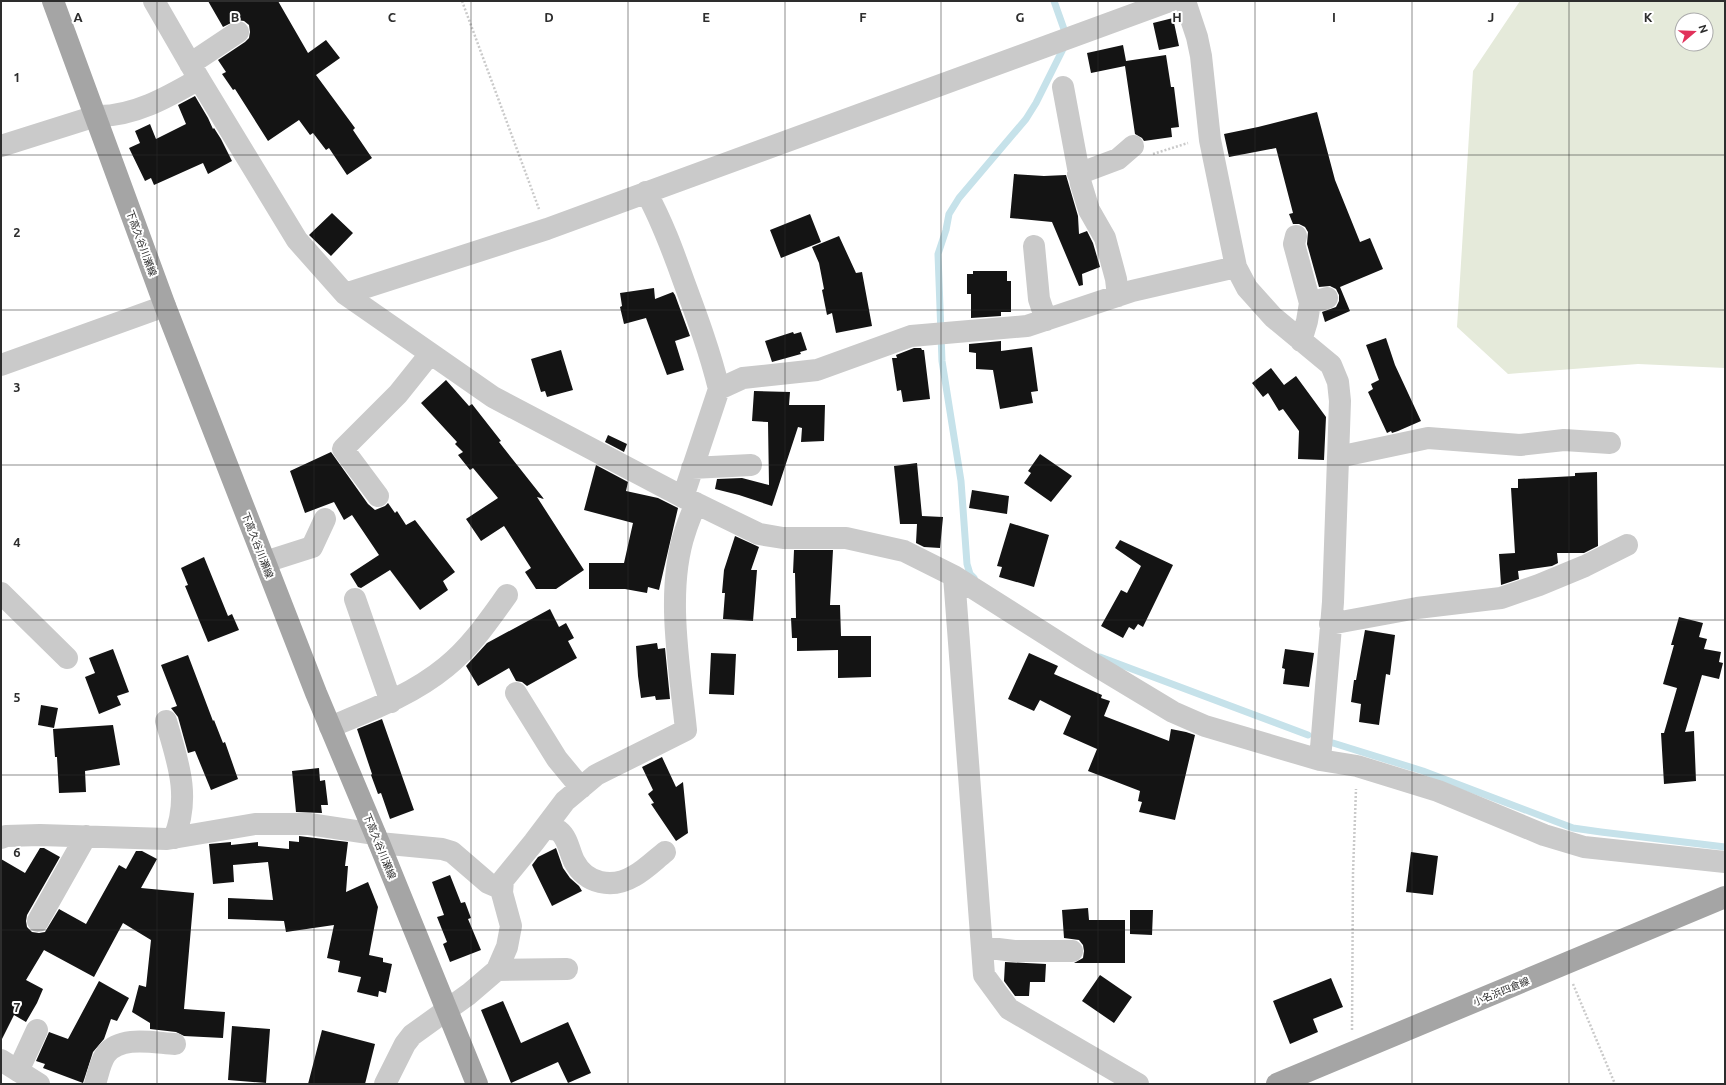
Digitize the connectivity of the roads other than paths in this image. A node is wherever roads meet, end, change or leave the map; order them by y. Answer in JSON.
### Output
{"nodes":[{"id":1,"x":53,"y":1,"type":"edge"},
{"id":2,"x":154,"y":1,"type":"edge"},
{"id":3,"x":1170,"y":1,"type":"edge"},
{"id":4,"x":1185,"y":1,"type":"edge"},
{"id":5,"x":238,"y":32,"type":"dead end"},
{"id":6,"x":194,"y":71,"type":"junction"},
{"id":7,"x":1063,"y":88,"type":"dead end"},
{"id":8,"x":96,"y":116,"type":"junction"},
{"id":9,"x":1,"y":146,"type":"edge"},
{"id":10,"x":1132,"y":147,"type":"road end"},
{"id":11,"x":1078,"y":174,"type":"junction"},
{"id":12,"x":646,"y":192,"type":"junction"},
{"id":13,"x":1296,"y":236,"type":"dead end"},
{"id":14,"x":1034,"y":246,"type":"dead end"},
{"id":15,"x":1236,"y":267,"type":"junction"},
{"id":16,"x":345,"y":294,"type":"junction"},
{"id":17,"x":1118,"y":296,"type":"junction"},
{"id":18,"x":165,"y":306,"type":"junction"},
{"id":19,"x":1046,"y":320,"type":"junction"},
{"id":20,"x":1301,"y":341,"type":"junction"},
{"id":21,"x":430,"y":354,"type":"junction"},
{"id":22,"x":1,"y":365,"type":"edge"},
{"id":23,"x":719,"y":389,"type":"junction"},
{"id":24,"x":1610,"y":443,"type":"dead end"},
{"id":25,"x":1338,"y":457,"type":"junction"},
{"id":26,"x":751,"y":465,"type":"dead end"},
{"id":27,"x":692,"y":468,"type":"junction"},
{"id":28,"x":378,"y":496,"type":"dead end"},
{"id":29,"x":689,"y":500,"type":"junction"},
{"id":30,"x":325,"y":519,"type":"dead end"},
{"id":31,"x":1627,"y":545,"type":"dead end"},
{"id":32,"x":265,"y":562,"type":"junction"},
{"id":33,"x":954,"y":576,"type":"junction"},
{"id":34,"x":1,"y":593,"type":"edge"},
{"id":35,"x":507,"y":595,"type":"dead end"},
{"id":36,"x":356,"y":599,"type":"dead end"},
{"id":37,"x":1330,"y":624,"type":"junction"},
{"id":38,"x":67,"y":658,"type":"dead end"},
{"id":39,"x":516,"y":693,"type":"dead end"},
{"id":40,"x":391,"y":702,"type":"junction"},
{"id":41,"x":166,"y":721,"type":"dead end"},
{"id":42,"x":330,"y":727,"type":"junction"},
{"id":43,"x":1320,"y":760,"type":"junction"},
{"id":44,"x":581,"y":788,"type":"junction"},
{"id":45,"x":544,"y":829,"type":"junction"},
{"id":46,"x":86,"y":836,"type":"junction"},
{"id":47,"x":1,"y":838,"type":"edge"},
{"id":48,"x":174,"y":838,"type":"junction"},
{"id":49,"x":377,"y":838,"type":"junction"},
{"id":50,"x":666,"y":852,"type":"dead end"},
{"id":51,"x":1725,"y":862,"type":"edge"},
{"id":52,"x":502,"y":889,"type":"junction"},
{"id":53,"x":1725,"y":897,"type":"edge"},
{"id":54,"x":38,"y":921,"type":"dead end"},
{"id":55,"x":982,"y":947,"type":"junction"},
{"id":56,"x":1072,"y":952,"type":"dead end"},
{"id":57,"x":567,"y":969,"type":"dead end"},
{"id":58,"x":498,"y":970,"type":"junction"},
{"id":59,"x":447,"y":1010,"type":"junction"},
{"id":60,"x":37,"y":1030,"type":"dead end"},
{"id":61,"x":175,"y":1044,"type":"dead end"},
{"id":62,"x":10,"y":1066,"type":"edge"},
{"id":63,"x":39,"y":1084,"type":"edge"},
{"id":64,"x":95,"y":1084,"type":"edge"},
{"id":65,"x":385,"y":1084,"type":"edge"},
{"id":66,"x":477,"y":1084,"type":"edge"},
{"id":67,"x":1138,"y":1084,"type":"edge"},
{"id":68,"x":1277,"y":1084,"type":"edge"}],
"edges":[{"from":1,"to":8,"type":"main road","name":"下高久谷川瀬線"},
{"from":2,"to":6,"type":"street"},
{"from":3,"to":12,"type":"street"},
{"from":4,"to":15,"type":"street"},
{"from":5,"to":6,"type":"street"},
{"from":6,"to":8,"type":"street"},
{"from":6,"to":16,"type":"street"},
{"from":7,"to":11,"type":"street"},
{"from":8,"to":9,"type":"street"},
{"from":8,"to":18,"type":"main road","name":"下高久谷川瀬線"},
{"from":10,"to":11,"type":"street"},
{"from":11,"to":17,"type":"street"},
{"from":12,"to":16,"type":"street"},
{"from":12,"to":23,"type":"street"},
{"from":13,"to":20,"type":"street"},
{"from":14,"to":19,"type":"street"},
{"from":15,"to":17,"type":"street"},
{"from":15,"to":20,"type":"street"},
{"from":16,"to":21,"type":"street"},
{"from":17,"to":19,"type":"street"},
{"from":18,"to":22,"type":"street"},
{"from":18,"to":32,"type":"main road","name":"下高久谷川瀬線"},
{"from":19,"to":23,"type":"street"},
{"from":20,"to":25,"type":"street"},
{"from":21,"to":28,"type":"street"},
{"from":21,"to":29,"type":"street"},
{"from":23,"to":27,"type":"street"},
{"from":24,"to":25,"type":"street"},
{"from":25,"to":37,"type":"street"},
{"from":26,"to":27,"type":"street"},
{"from":27,"to":29,"type":"street"},
{"from":29,"to":33,"type":"street"},
{"from":29,"to":44,"type":"street"},
{"from":30,"to":32,"type":"street"},
{"from":31,"to":37,"type":"street"},
{"from":32,"to":42,"type":"main road","name":"下高久谷川瀬線"},
{"from":33,"to":43,"type":"street"},
{"from":33,"to":55,"type":"street"},
{"from":34,"to":38,"type":"street"},
{"from":35,"to":40,"type":"street"},
{"from":36,"to":40,"type":"street"},
{"from":37,"to":43,"type":"street"},
{"from":39,"to":44,"type":"street"},
{"from":40,"to":42,"type":"street"},
{"from":41,"to":48,"type":"street"},
{"from":42,"to":49,"type":"main road","name":"下高久谷川瀬線"},
{"from":43,"to":51,"type":"street"},
{"from":44,"to":45,"type":"street"},
{"from":45,"to":50,"type":"street"},
{"from":45,"to":52,"type":"street"},
{"from":46,"to":47,"type":"street"},
{"from":46,"to":48,"type":"street"},
{"from":46,"to":54,"type":"street"},
{"from":48,"to":49,"type":"street"},
{"from":49,"to":52,"type":"street"},
{"from":49,"to":59,"type":"main road","name":"下高久谷川瀬線"},
{"from":52,"to":58,"type":"street"},
{"from":53,"to":68,"type":"main road","name":"小名浜四倉線"},
{"from":55,"to":56,"type":"street"},
{"from":55,"to":67,"type":"street"},
{"from":57,"to":58,"type":"street"},
{"from":58,"to":59,"type":"street"},
{"from":59,"to":65,"type":"street"},
{"from":59,"to":66,"type":"main road","name":"下高久谷川瀬線"},
{"from":60,"to":62,"type":"street"},
{"from":61,"to":64,"type":"street"},
{"from":62,"to":63,"type":"street"}]}
